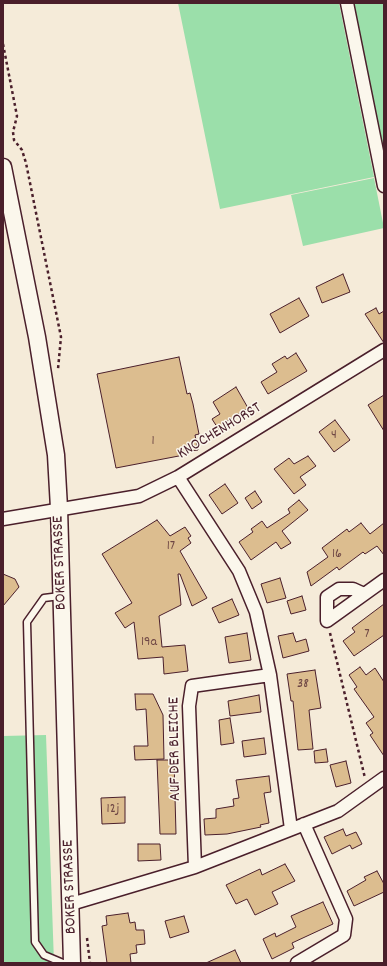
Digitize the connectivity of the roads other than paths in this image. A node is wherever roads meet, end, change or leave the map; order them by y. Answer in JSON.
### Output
{"nodes":[{"id":1,"x":347,"y":3,"type":"edge"},
{"id":2,"x":3,"y":167,"type":"edge"},
{"id":3,"x":384,"y":186,"type":"edge"},
{"id":4,"x":384,"y":350,"type":"edge"},
{"id":5,"x":178,"y":477,"type":"junction"},
{"id":6,"x":59,"y":508,"type":"junction"},
{"id":7,"x":3,"y":519,"type":"edge"},
{"id":8,"x":384,"y":580,"type":"edge"},
{"id":9,"x":364,"y":594,"type":"junction"},
{"id":10,"x":62,"y":596,"type":"junction"},
{"id":11,"x":270,"y":675,"type":"junction"},
{"id":12,"x":384,"y":778,"type":"edge"},
{"id":13,"x":304,"y":824,"type":"junction"},
{"id":14,"x":291,"y":829,"type":"junction"},
{"id":15,"x":195,"y":867,"type":"junction"},
{"id":16,"x":71,"y":904,"type":"junction"},
{"id":17,"x":63,"y":963,"type":"edge"},
{"id":18,"x":72,"y":963,"type":"edge"},
{"id":19,"x":297,"y":963,"type":"edge"}],
"edges":[{"from":1,"to":3,"type":"street"},
{"from":2,"to":6,"type":"main road","name":"BOKER STRASSE"},
{"from":4,"to":5,"type":"street","name":"KNOCHENHORST"},
{"from":5,"to":6,"type":"street","name":"KNOCHENHORST"},
{"from":5,"to":11,"type":"street"},
{"from":6,"to":7,"type":"street","name":"KNOCHENHORST"},
{"from":6,"to":10,"type":"main road","name":"BOKER STRASSE"},
{"from":8,"to":9,"type":"street"},
{"from":9,"to":9,"type":"street"},
{"from":10,"to":16,"type":"main road","name":"BOKER STRASSE"},
{"from":10,"to":17,"type":"lane"},
{"from":11,"to":14,"type":"street"},
{"from":11,"to":15,"type":"street","name":"AUF DER BLEICHE"},
{"from":12,"to":13,"type":"street"},
{"from":13,"to":14,"type":"street"},
{"from":13,"to":19,"type":"street"},
{"from":14,"to":15,"type":"street"},
{"from":15,"to":16,"type":"street"},
{"from":16,"to":18,"type":"main road","name":"BOKER STRASSE"}]}
